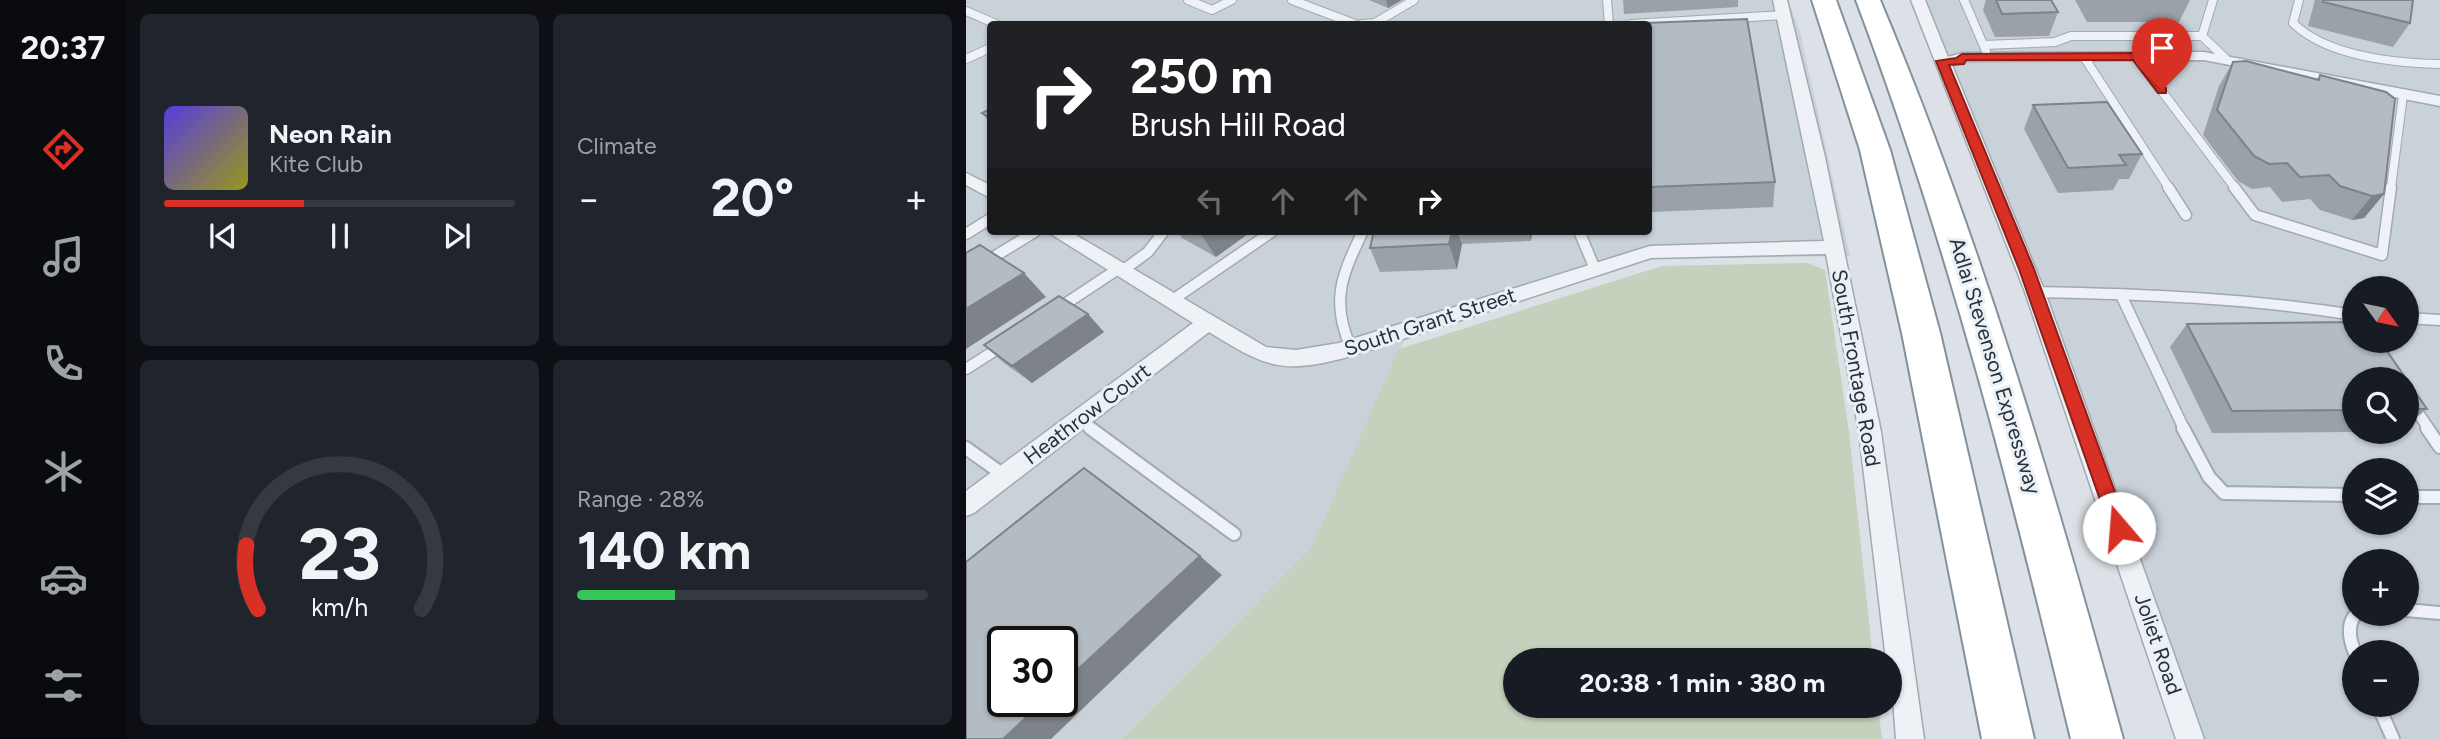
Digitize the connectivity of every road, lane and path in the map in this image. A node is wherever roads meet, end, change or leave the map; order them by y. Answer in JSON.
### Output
{"nodes":[{"id":1,"x":1188,"y":0,"type":"edge"},
{"id":2,"x":1232,"y":0,"type":"edge"},
{"id":3,"x":1292,"y":0,"type":"edge"},
{"id":4,"x":1414,"y":0,"type":"edge"},
{"id":5,"x":1607,"y":0,"type":"edge"},
{"id":6,"x":1824,"y":0,"type":"edge"},
{"id":7,"x":1868,"y":0,"type":"edge"},
{"id":8,"x":1918,"y":0,"type":"edge"},
{"id":9,"x":1964,"y":0,"type":"edge"},
{"id":10,"x":2213,"y":0,"type":"edge"},
{"id":11,"x":2299,"y":0,"type":"edge"},
{"id":12,"x":1782,"y":8,"type":"edge"},
{"id":13,"x":966,"y":11,"type":"edge"},
{"id":14,"x":989,"y":21,"type":"edge"},
{"id":15,"x":1347,"y":21,"type":"edge"},
{"id":16,"x":1378,"y":21,"type":"edge"},
{"id":17,"x":1609,"y":21,"type":"edge"},
{"id":18,"x":1652,"y":22,"type":"edge"},
{"id":19,"x":2202,"y":36,"type":"junction"},
{"id":20,"x":987,"y":49,"type":"edge"},
{"id":21,"x":1986,"y":51,"type":"junction"},
{"id":22,"x":2084,"y":57,"type":"junction"},
{"id":23,"x":2136,"y":57,"type":"junction"},
{"id":24,"x":2225,"y":58,"type":"junction"},
{"id":25,"x":966,"y":59,"type":"edge"},
{"id":26,"x":1942,"y":61,"type":"junction"},
{"id":27,"x":2440,"y":64,"type":"edge"},
{"id":28,"x":2403,"y":95,"type":"junction"},
{"id":29,"x":2440,"y":101,"type":"edge"},
{"id":30,"x":966,"y":178,"type":"edge"},
{"id":31,"x":987,"y":190,"type":"edge"},
{"id":32,"x":2186,"y":215,"type":"dead end"},
{"id":33,"x":987,"y":221,"type":"edge"},
{"id":34,"x":966,"y":234,"type":"edge"},
{"id":35,"x":1029,"y":235,"type":"edge"},
{"id":36,"x":1066,"y":235,"type":"edge"},
{"id":37,"x":1161,"y":235,"type":"edge"},
{"id":38,"x":1267,"y":235,"type":"edge"},
{"id":39,"x":1361,"y":235,"type":"edge"},
{"id":40,"x":1581,"y":235,"type":"edge"},
{"id":41,"x":1835,"y":247,"type":"junction"},
{"id":42,"x":1595,"y":269,"type":"junction"},
{"id":43,"x":1120,"y":270,"type":"junction"},
{"id":44,"x":966,"y":274,"type":"edge"},
{"id":45,"x":2035,"y":292,"type":"junction"},
{"id":46,"x":2121,"y":295,"type":"junction"},
{"id":47,"x":1171,"y":301,"type":"junction"},
{"id":48,"x":2342,"y":313,"type":"edge"},
{"id":49,"x":1042,"y":319,"type":"edge"},
{"id":50,"x":2419,"y":319,"type":"edge"},
{"id":51,"x":2440,"y":320,"type":"edge"},
{"id":52,"x":1208,"y":323,"type":"junction"},
{"id":53,"x":1009,"y":341,"type":"edge"},
{"id":54,"x":1351,"y":348,"type":"junction"},
{"id":55,"x":966,"y":369,"type":"edge"},
{"id":56,"x":2419,"y":416,"type":"edge"},
{"id":57,"x":1079,"y":420,"type":"junction"},
{"id":58,"x":2440,"y":447,"type":"edge"},
{"id":59,"x":966,"y":448,"type":"edge"},
{"id":60,"x":1005,"y":476,"type":"junction"},
{"id":61,"x":2342,"y":495,"type":"edge"},
{"id":62,"x":2419,"y":497,"type":"edge"},
{"id":63,"x":2440,"y":497,"type":"edge"},
{"id":64,"x":966,"y":505,"type":"edge"},
{"id":65,"x":1234,"y":534,"type":"dead end"},
{"id":66,"x":2419,"y":611,"type":"edge"},
{"id":67,"x":2440,"y":612,"type":"edge"},
{"id":68,"x":2383,"y":717,"type":"edge"},
{"id":69,"x":1910,"y":739,"type":"edge"},
{"id":70,"x":2008,"y":739,"type":"edge"},
{"id":71,"x":2097,"y":739,"type":"edge"},
{"id":72,"x":2190,"y":739,"type":"edge"},
{"id":73,"x":2393,"y":739,"type":"edge"}],
"edges":[{"from":1,"to":2,"type":"lane"},
{"from":3,"to":15,"type":"lane"},
{"from":4,"to":16,"type":"lane"},
{"from":5,"to":17,"type":"lane"},
{"from":6,"to":70,"type":"highway"},
{"from":7,"to":71,"type":"highway","name":"Adlai Stevenson Expressway"},
{"from":8,"to":26,"type":"street","name":"Joliet Road"},
{"from":9,"to":21,"type":"lane"},
{"from":10,"to":19,"type":"lane"},
{"from":11,"to":27,"type":"lane"},
{"from":12,"to":18,"type":"lane"},
{"from":12,"to":41,"type":"street","name":"South Frontage Road"},
{"from":13,"to":14,"type":"lane"},
{"from":19,"to":21,"type":"lane"},
{"from":19,"to":24,"type":"lane"},
{"from":20,"to":25,"type":"lane"},
{"from":21,"to":22,"type":"street"},
{"from":21,"to":26,"type":"street"},
{"from":22,"to":23,"type":"street"},
{"from":22,"to":32,"type":"lane"},
{"from":23,"to":24,"type":"street"},
{"from":23,"to":28,"type":"lane"},
{"from":24,"to":28,"type":"street"},
{"from":26,"to":45,"type":"street","name":"Joliet Road"},
{"from":28,"to":29,"type":"street"},
{"from":30,"to":31,"type":"street"},
{"from":33,"to":34,"type":"lane"},
{"from":35,"to":44,"type":"lane"},
{"from":36,"to":43,"type":"street","name":"South Grant Street"},
{"from":37,"to":43,"type":"lane"},
{"from":38,"to":47,"type":"lane"},
{"from":39,"to":54,"type":"lane"},
{"from":40,"to":42,"type":"lane"},
{"from":41,"to":42,"type":"street","name":"South Grant Street"},
{"from":41,"to":69,"type":"street","name":"South Frontage Road"},
{"from":42,"to":54,"type":"street","name":"South Grant Street"},
{"from":43,"to":47,"type":"street","name":"South Grant Street"},
{"from":43,"to":49,"type":"lane"},
{"from":45,"to":46,"type":"lane"},
{"from":45,"to":72,"type":"street","name":"Joliet Road"},
{"from":46,"to":48,"type":"lane"},
{"from":46,"to":61,"type":"lane"},
{"from":47,"to":52,"type":"street","name":"South Grant Street"},
{"from":50,"to":51,"type":"lane"},
{"from":52,"to":54,"type":"street","name":"South Grant Street"},
{"from":52,"to":57,"type":"street","name":"Heathrow Court"},
{"from":53,"to":55,"type":"lane"},
{"from":56,"to":58,"type":"lane"},
{"from":57,"to":60,"type":"street","name":"Heathrow Court"},
{"from":57,"to":65,"type":"lane"},
{"from":59,"to":60,"type":"lane"},
{"from":60,"to":64,"type":"street","name":"Heathrow Court"},
{"from":62,"to":63,"type":"lane"},
{"from":66,"to":67,"type":"lane"},
{"from":68,"to":73,"type":"lane"}]}
